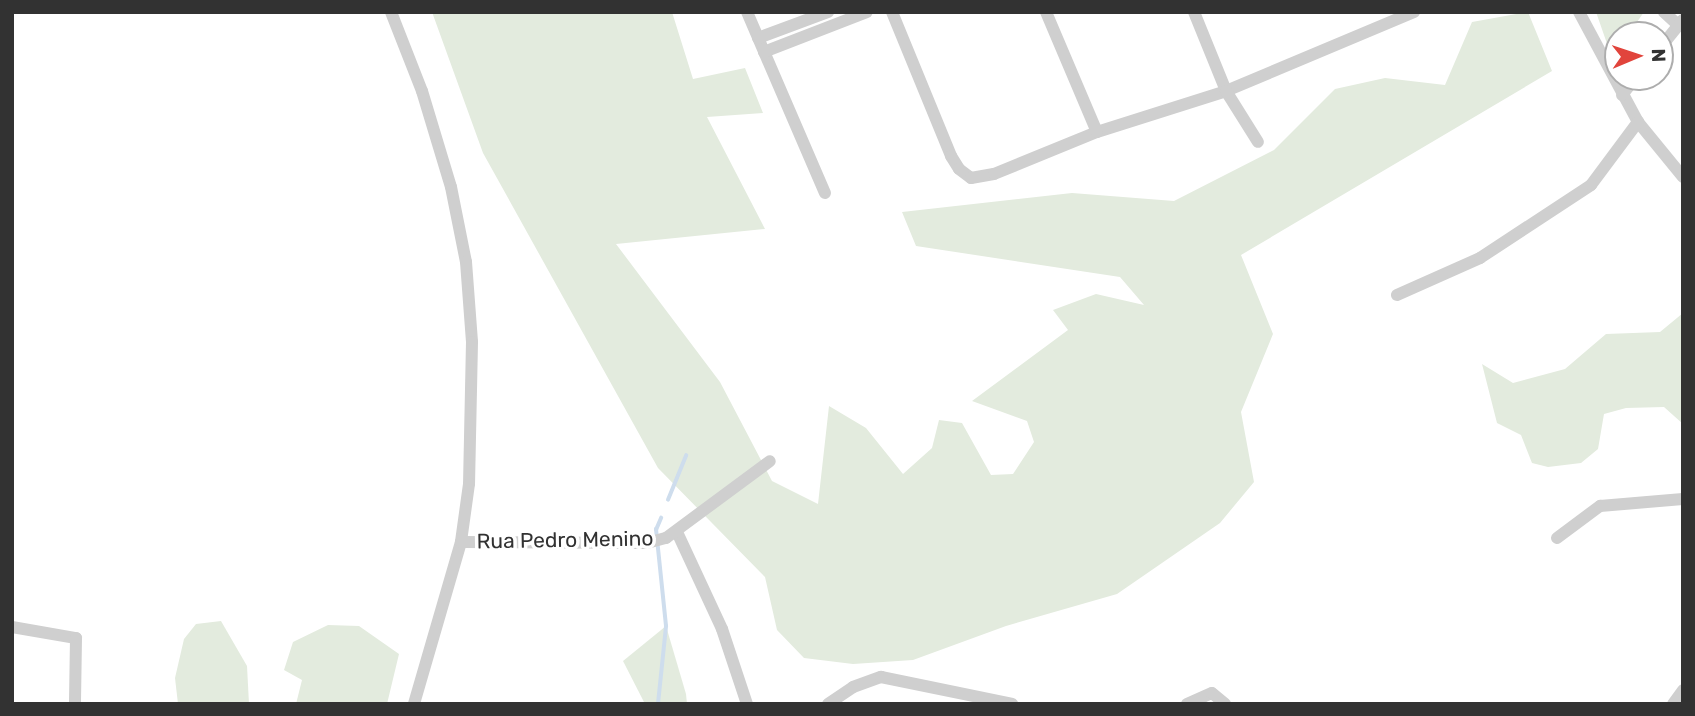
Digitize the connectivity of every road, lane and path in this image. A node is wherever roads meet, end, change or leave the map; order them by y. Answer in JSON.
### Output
{"nodes":[{"id":1,"x":391,"y":12,"type":"edge"},
{"id":2,"x":747,"y":12,"type":"edge"},
{"id":3,"x":828,"y":12,"type":"edge"},
{"id":4,"x":867,"y":12,"type":"edge"},
{"id":5,"x":892,"y":12,"type":"edge"},
{"id":6,"x":1046,"y":12,"type":"edge"},
{"id":7,"x":1194,"y":12,"type":"edge"},
{"id":8,"x":1414,"y":12,"type":"edge"},
{"id":9,"x":1664,"y":12,"type":"edge"},
{"id":10,"x":1582,"y":14,"type":"edge"},
{"id":11,"x":1681,"y":23,"type":"edge"},
{"id":12,"x":758,"y":38,"type":"junction"},
{"id":13,"x":764,"y":52,"type":"junction"},
{"id":14,"x":1226,"y":91,"type":"junction"},
{"id":15,"x":1625,"y":91,"type":"edge"},
{"id":16,"x":1622,"y":95,"type":"junction"},
{"id":17,"x":1638,"y":122,"type":"junction"},
{"id":18,"x":1097,"y":132,"type":"junction"},
{"id":19,"x":1258,"y":142,"type":"dead end"},
{"id":20,"x":1683,"y":177,"type":"edge"},
{"id":21,"x":825,"y":193,"type":"dead end"},
{"id":22,"x":1397,"y":295,"type":"dead end"},
{"id":23,"x":770,"y":461,"type":"dead end"},
{"id":24,"x":1683,"y":499,"type":"edge"},
{"id":25,"x":672,"y":535,"type":"junction"},
{"id":26,"x":1557,"y":538,"type":"dead end"},
{"id":27,"x":461,"y":542,"type":"junction"},
{"id":28,"x":12,"y":627,"type":"edge"},
{"id":29,"x":1683,"y":690,"type":"edge"},
{"id":30,"x":1009,"y":703,"type":"edge"},
{"id":31,"x":75,"y":704,"type":"edge"},
{"id":32,"x":414,"y":704,"type":"edge"},
{"id":33,"x":747,"y":704,"type":"edge"},
{"id":34,"x":828,"y":704,"type":"edge"},
{"id":35,"x":1187,"y":704,"type":"edge"},
{"id":36,"x":1225,"y":704,"type":"edge"},
{"id":37,"x":1673,"y":704,"type":"edge"}],
"edges":[{"from":1,"to":27,"type":"street"},
{"from":2,"to":12,"type":"street"},
{"from":3,"to":12,"type":"street"},
{"from":4,"to":13,"type":"street"},
{"from":5,"to":18,"type":"street"},
{"from":6,"to":18,"type":"street"},
{"from":7,"to":14,"type":"street"},
{"from":8,"to":14,"type":"street"},
{"from":9,"to":11,"type":"street"},
{"from":10,"to":16,"type":"street"},
{"from":12,"to":13,"type":"street"},
{"from":13,"to":21,"type":"street"},
{"from":14,"to":18,"type":"street"},
{"from":14,"to":19,"type":"street"},
{"from":15,"to":16,"type":"street"},
{"from":16,"to":17,"type":"street"},
{"from":17,"to":20,"type":"street"},
{"from":17,"to":22,"type":"street"},
{"from":23,"to":25,"type":"street","name":"Rua Pedro Menino"},
{"from":24,"to":26,"type":"street"},
{"from":25,"to":27,"type":"street","name":"Rua Pedro Menino"},
{"from":25,"to":33,"type":"street"},
{"from":27,"to":32,"type":"street"},
{"from":28,"to":31,"type":"street"},
{"from":29,"to":37,"type":"street"},
{"from":30,"to":34,"type":"street"},
{"from":35,"to":36,"type":"street"}]}
